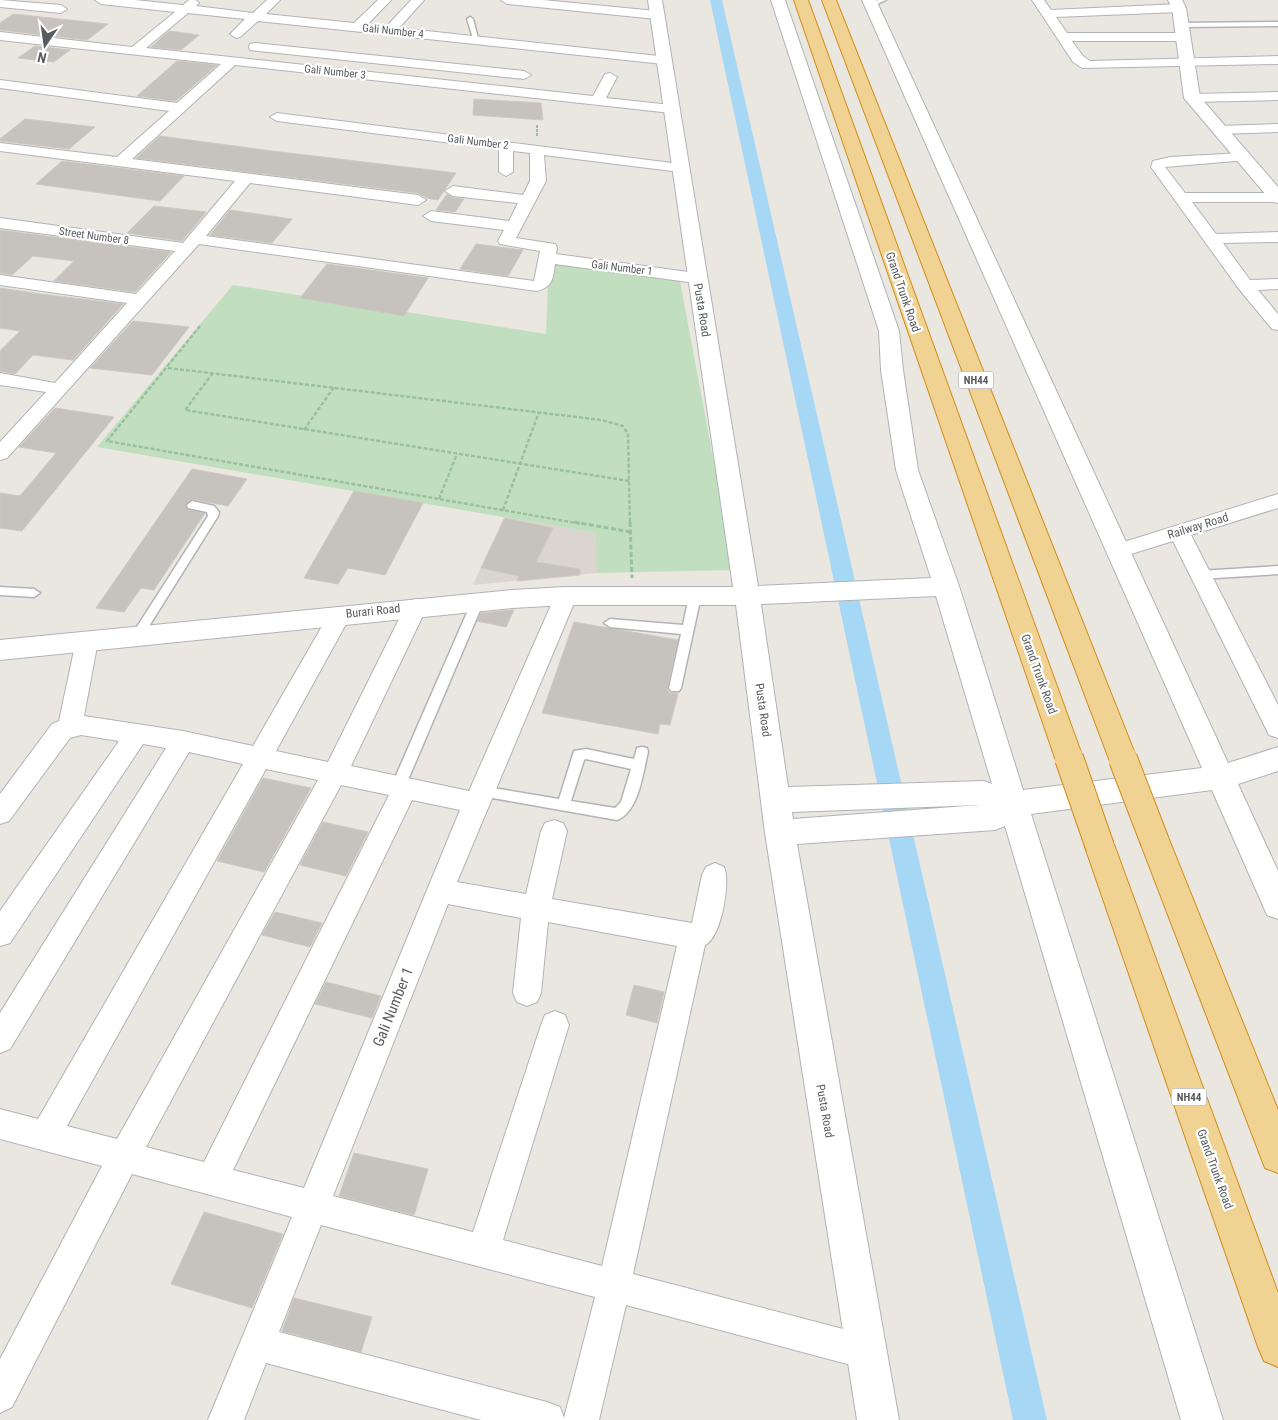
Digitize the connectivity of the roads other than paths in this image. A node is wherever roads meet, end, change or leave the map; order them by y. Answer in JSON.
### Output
{"nodes":[{"id":1,"x":101,"y":0,"type":"edge"},
{"id":2,"x":196,"y":0,"type":"edge"},
{"id":3,"x":232,"y":0,"type":"edge"},
{"id":4,"x":274,"y":0,"type":"edge"},
{"id":5,"x":385,"y":0,"type":"edge"},
{"id":6,"x":418,"y":0,"type":"edge"},
{"id":7,"x":507,"y":0,"type":"edge"},
{"id":8,"x":778,"y":0,"type":"edge"},
{"id":9,"x":801,"y":0,"type":"edge"},
{"id":10,"x":829,"y":0,"type":"edge"},
{"id":11,"x":1038,"y":0,"type":"edge"},
{"id":12,"x":0,"y":2,"type":"edge"},
{"id":13,"x":874,"y":2,"type":"edge"},
{"id":14,"x":66,"y":4,"type":"edge"},
{"id":15,"x":1177,"y":4,"type":"edge"},
{"id":16,"x":296,"y":6,"type":"dead end"},
{"id":17,"x":655,"y":7,"type":"edge"},
{"id":18,"x":186,"y":9,"type":"junction"},
{"id":19,"x":328,"y":9,"type":"dead end"},
{"id":20,"x":218,"y":13,"type":"junction"},
{"id":21,"x":1047,"y":14,"type":"junction"},
{"id":22,"x":256,"y":16,"type":"junction"},
{"id":23,"x":283,"y":19,"type":"junction"},
{"id":24,"x":470,"y":19,"type":"dead end"},
{"id":25,"x":315,"y":22,"type":"junction"},
{"id":26,"x":205,"y":24,"type":"dead end"},
{"id":27,"x":339,"y":24,"type":"junction"},
{"id":28,"x":1278,"y":24,"type":"edge"},
{"id":29,"x":357,"y":27,"type":"junction"},
{"id":30,"x":390,"y":31,"type":"junction"},
{"id":31,"x":1182,"y":31,"type":"junction"},
{"id":32,"x":236,"y":34,"type":"dead end"},
{"id":33,"x":0,"y":36,"type":"edge"},
{"id":34,"x":1063,"y":37,"type":"junction"},
{"id":35,"x":34,"y":39,"type":"junction"},
{"id":36,"x":477,"y":41,"type":"junction"},
{"id":37,"x":294,"y":42,"type":"dead end"},
{"id":38,"x":321,"y":44,"type":"dead end"},
{"id":39,"x":255,"y":47,"type":"junction"},
{"id":40,"x":136,"y":50,"type":"junction"},
{"id":41,"x":361,"y":58,"type":"junction"},
{"id":42,"x":664,"y":60,"type":"junction"},
{"id":43,"x":1278,"y":60,"type":"edge"},
{"id":44,"x":388,"y":61,"type":"junction"},
{"id":45,"x":236,"y":62,"type":"junction"},
{"id":46,"x":1186,"y":62,"type":"junction"},
{"id":47,"x":491,"y":72,"type":"junction"},
{"id":48,"x":347,"y":74,"type":"junction"},
{"id":49,"x":524,"y":75,"type":"dead end"},
{"id":50,"x":374,"y":77,"type":"junction"},
{"id":51,"x":604,"y":79,"type":"dead end"},
{"id":52,"x":0,"y":84,"type":"edge"},
{"id":53,"x":479,"y":88,"type":"junction"},
{"id":54,"x":1278,"y":96,"type":"edge"},
{"id":55,"x":1192,"y":98,"type":"junction"},
{"id":56,"x":597,"y":101,"type":"junction"},
{"id":57,"x":182,"y":108,"type":"junction"},
{"id":58,"x":671,"y":109,"type":"junction"},
{"id":59,"x":277,"y":117,"type":"dead end"},
{"id":60,"x":1278,"y":128,"type":"edge"},
{"id":61,"x":1218,"y":130,"type":"junction"},
{"id":62,"x":506,"y":146,"type":"junction"},
{"id":63,"x":0,"y":147,"type":"edge"},
{"id":64,"x":537,"y":149,"type":"junction"},
{"id":65,"x":1242,"y":157,"type":"junction"},
{"id":66,"x":121,"y":162,"type":"junction"},
{"id":67,"x":680,"y":168,"type":"junction"},
{"id":68,"x":506,"y":172,"type":"dead end"},
{"id":69,"x":246,"y":178,"type":"junction"},
{"id":70,"x":453,"y":191,"type":"dead end"},
{"id":71,"x":1277,"y":197,"type":"edge"},
{"id":72,"x":1180,"y":198,"type":"junction"},
{"id":73,"x":418,"y":200,"type":"dead end"},
{"id":74,"x":529,"y":200,"type":"junction"},
{"id":75,"x":431,"y":216,"type":"dead end"},
{"id":76,"x":0,"y":223,"type":"edge"},
{"id":77,"x":514,"y":226,"type":"junction"},
{"id":78,"x":1278,"y":237,"type":"edge"},
{"id":79,"x":1211,"y":239,"type":"junction"},
{"id":80,"x":191,"y":244,"type":"junction"},
{"id":81,"x":547,"y":258,"type":"junction"},
{"id":82,"x":696,"y":278,"type":"junction"},
{"id":83,"x":0,"y":280,"type":"edge"},
{"id":84,"x":1278,"y":284,"type":"edge"},
{"id":85,"x":1245,"y":285,"type":"junction"},
{"id":86,"x":903,"y":292,"type":"junction"},
{"id":87,"x":140,"y":300,"type":"junction"},
{"id":88,"x":1278,"y":325,"type":"edge"},
{"id":89,"x":889,"y":331,"type":"junction"},
{"id":90,"x":0,"y":379,"type":"edge"},
{"id":91,"x":59,"y":389,"type":"junction"},
{"id":92,"x":0,"y":454,"type":"edge"},
{"id":93,"x":1278,"y":501,"type":"edge"},
{"id":94,"x":192,"y":505,"type":"dead end"},
{"id":95,"x":1179,"y":532,"type":"junction"},
{"id":96,"x":1118,"y":551,"type":"junction"},
{"id":97,"x":1278,"y":570,"type":"edge"},
{"id":98,"x":1200,"y":575,"type":"junction"},
{"id":99,"x":946,"y":586,"type":"junction"},
{"id":100,"x":0,"y":591,"type":"edge"},
{"id":101,"x":34,"y":593,"type":"dead end"},
{"id":102,"x":566,"y":596,"type":"junction"},
{"id":103,"x":695,"y":596,"type":"junction"},
{"id":104,"x":747,"y":596,"type":"junction"},
{"id":105,"x":478,"y":601,"type":"junction"},
{"id":106,"x":416,"y":607,"type":"junction"},
{"id":107,"x":340,"y":615,"type":"junction"},
{"id":108,"x":610,"y":623,"type":"dead end"},
{"id":109,"x":688,"y":630,"type":"junction"},
{"id":110,"x":137,"y":636,"type":"junction"},
{"id":111,"x":87,"y":641,"type":"junction"},
{"id":112,"x":0,"y":650,"type":"edge"},
{"id":113,"x":675,"y":688,"type":"dead end"},
{"id":114,"x":70,"y":726,"type":"junction"},
{"id":115,"x":1278,"y":728,"type":"edge"},
{"id":116,"x":138,"y":733,"type":"junction"},
{"id":117,"x":184,"y":741,"type":"junction"},
{"id":118,"x":258,"y":757,"type":"junction"},
{"id":119,"x":1278,"y":759,"type":"edge"},
{"id":120,"x":335,"y":772,"type":"junction"},
{"id":121,"x":1221,"y":777,"type":"junction"},
{"id":122,"x":401,"y":788,"type":"junction"},
{"id":123,"x":479,"y":797,"type":"junction"},
{"id":124,"x":776,"y":800,"type":"junction"},
{"id":125,"x":1008,"y":805,"type":"junction"},
{"id":126,"x":563,"y":806,"type":"junction"},
{"id":127,"x":0,"y":813,"type":"edge"},
{"id":128,"x":554,"y":831,"type":"dead end"},
{"id":129,"x":780,"y":833,"type":"junction"},
{"id":130,"x":715,"y":875,"type":"dead end"},
{"id":131,"x":440,"y":892,"type":"junction"},
{"id":132,"x":1278,"y":905,"type":"edge"},
{"id":133,"x":536,"y":908,"type":"junction"},
{"id":134,"x":0,"y":934,"type":"edge"},
{"id":135,"x":693,"y":936,"type":"junction"},
{"id":136,"x":527,"y":993,"type":"dead end"},
{"id":137,"x":555,"y":1025,"type":"dead end"},
{"id":138,"x":0,"y":1039,"type":"edge"},
{"id":139,"x":0,"y":1124,"type":"edge"},
{"id":140,"x":45,"y":1136,"type":"junction"},
{"id":141,"x":1278,"y":1155,"type":"edge"},
{"id":142,"x":124,"y":1158,"type":"junction"},
{"id":143,"x":212,"y":1180,"type":"junction"},
{"id":144,"x":312,"y":1206,"type":"junction"},
{"id":145,"x":484,"y":1251,"type":"junction"},
{"id":146,"x":614,"y":1286,"type":"junction"},
{"id":147,"x":257,"y":1343,"type":"junction"},
{"id":148,"x":1278,"y":1347,"type":"edge"},
{"id":149,"x":866,"y":1352,"type":"junction"},
{"id":150,"x":0,"y":1395,"type":"edge"},
{"id":151,"x":226,"y":1420,"type":"edge"},
{"id":152,"x":547,"y":1420,"type":"edge"},
{"id":153,"x":581,"y":1420,"type":"edge"},
{"id":154,"x":878,"y":1420,"type":"edge"},
{"id":155,"x":1202,"y":1420,"type":"edge"}],
"edges":[{"from":1,"to":18,"type":"street","name":"Gali Number 4"},
{"from":2,"to":18,"type":"street"},
{"from":3,"to":20,"type":"street"},
{"from":4,"to":22,"type":"street"},
{"from":5,"to":29,"type":"street"},
{"from":6,"to":30,"type":"street"},
{"from":7,"to":17,"type":"street"},
{"from":8,"to":89,"type":"main road"},
{"from":9,"to":86,"type":"highway","name":"Grand Trunk Road","number":"NH44"},
{"from":10,"to":141,"type":"highway","number":"NH44","bridge":true},
{"from":11,"to":21,"type":"street"},
{"from":12,"to":14,"type":"street"},
{"from":13,"to":96,"type":"main road"},
{"from":14,"to":35,"type":"street"},
{"from":15,"to":21,"type":"street"},
{"from":15,"to":31,"type":"main road"},
{"from":16,"to":23,"type":"street"},
{"from":17,"to":42,"type":"main road","name":"Pusta Road"},
{"from":18,"to":20,"type":"street","name":"Gali Number 4"},
{"from":18,"to":40,"type":"street"},
{"from":19,"to":25,"type":"street"},
{"from":20,"to":22,"type":"street","name":"Gali Number 4"},
{"from":20,"to":26,"type":"street"},
{"from":21,"to":34,"type":"street"},
{"from":22,"to":23,"type":"street","name":"Gali Number 4"},
{"from":22,"to":32,"type":"street"},
{"from":23,"to":25,"type":"street","name":"Gali Number 4"},
{"from":23,"to":39,"type":"street"},
{"from":24,"to":36,"type":"lane"},
{"from":25,"to":27,"type":"street","name":"Gali Number 4"},
{"from":25,"to":37,"type":"street"},
{"from":27,"to":29,"type":"street","name":"Gali Number 4"},
{"from":27,"to":38,"type":"street"},
{"from":28,"to":31,"type":"lane"},
{"from":29,"to":30,"type":"street","name":"Gali Number 4"},
{"from":30,"to":36,"type":"street","name":"Gali Number 4"},
{"from":31,"to":34,"type":"street"},
{"from":31,"to":46,"type":"main road"},
{"from":33,"to":35,"type":"street","name":"Gali Number 3"},
{"from":34,"to":46,"type":"street"},
{"from":35,"to":40,"type":"street","name":"Gali Number 3"},
{"from":36,"to":42,"type":"street","name":"Gali Number 4"},
{"from":39,"to":41,"type":"street"},
{"from":39,"to":45,"type":"street"},
{"from":40,"to":45,"type":"street","name":"Gali Number 3"},
{"from":41,"to":44,"type":"street"},
{"from":41,"to":48,"type":"street"},
{"from":42,"to":58,"type":"main road","name":"Pusta Road"},
{"from":43,"to":46,"type":"street"},
{"from":44,"to":47,"type":"street"},
{"from":44,"to":50,"type":"street"},
{"from":45,"to":48,"type":"street","name":"Gali Number 3"},
{"from":45,"to":57,"type":"street"},
{"from":46,"to":55,"type":"main road"},
{"from":47,"to":49,"type":"street"},
{"from":47,"to":53,"type":"street"},
{"from":48,"to":50,"type":"street","name":"Gali Number 3"},
{"from":50,"to":53,"type":"street","name":"Gali Number 3"},
{"from":51,"to":56,"type":"street"},
{"from":52,"to":57,"type":"street"},
{"from":53,"to":56,"type":"street","name":"Gali Number 3"},
{"from":54,"to":55,"type":"street"},
{"from":55,"to":61,"type":"main road"},
{"from":56,"to":58,"type":"street","name":"Gali Number 3"},
{"from":57,"to":66,"type":"street"},
{"from":58,"to":67,"type":"main road","name":"Pusta Road"},
{"from":59,"to":62,"type":"street","name":"Gali Number 2"},
{"from":60,"to":61,"type":"street"},
{"from":61,"to":65,"type":"main road"},
{"from":62,"to":64,"type":"street","name":"Gali Number 2"},
{"from":62,"to":68,"type":"street"},
{"from":63,"to":66,"type":"street"},
{"from":64,"to":67,"type":"street","name":"Gali Number 2"},
{"from":64,"to":74,"type":"street"},
{"from":65,"to":71,"type":"main road"},
{"from":65,"to":72,"type":"street"},
{"from":66,"to":69,"type":"street"},
{"from":67,"to":82,"type":"main road","name":"Pusta Road"},
{"from":69,"to":73,"type":"street"},
{"from":69,"to":80,"type":"street"},
{"from":70,"to":74,"type":"street"},
{"from":71,"to":72,"type":"street"},
{"from":72,"to":79,"type":"street"},
{"from":74,"to":77,"type":"street"},
{"from":75,"to":77,"type":"street"},
{"from":76,"to":80,"type":"street","name":"Street Number 8"},
{"from":77,"to":81,"type":"street"},
{"from":78,"to":79,"type":"street"},
{"from":79,"to":85,"type":"street"},
{"from":80,"to":81,"type":"street","name":"Street Number 8"},
{"from":80,"to":87,"type":"street"},
{"from":81,"to":82,"type":"street","name":"Gali Number 1"},
{"from":82,"to":104,"type":"main road","name":"Pusta Road"},
{"from":83,"to":87,"type":"street"},
{"from":84,"to":85,"type":"street"},
{"from":85,"to":88,"type":"street"},
{"from":86,"to":89,"type":"main road"},
{"from":86,"to":148,"type":"highway","name":"Grand Trunk Road","number":"NH44","bridge":true},
{"from":87,"to":91,"type":"street"},
{"from":89,"to":99,"type":"main road"},
{"from":90,"to":91,"type":"street"},
{"from":91,"to":92,"type":"street"},
{"from":93,"to":95,"type":"street","name":"Railway Road"},
{"from":94,"to":110,"type":"lane"},
{"from":95,"to":96,"type":"street","name":"Railway Road"},
{"from":95,"to":98,"type":"street"},
{"from":96,"to":121,"type":"main road"},
{"from":97,"to":98,"type":"lane"},
{"from":98,"to":115,"type":"street"},
{"from":99,"to":104,"type":"main road","name":"Burari Road"},
{"from":99,"to":125,"type":"main road"},
{"from":100,"to":101,"type":"lane"},
{"from":102,"to":103,"type":"main road","name":"Burari Road"},
{"from":102,"to":105,"type":"main road","name":"Burari Road"},
{"from":102,"to":123,"type":"street","name":"Gali Number 1"},
{"from":103,"to":104,"type":"main road","name":"Burari Road"},
{"from":103,"to":109,"type":"lane"},
{"from":104,"to":124,"type":"main road","name":"Pusta Road"},
{"from":105,"to":106,"type":"main road","name":"Burari Road"},
{"from":105,"to":122,"type":"lane"},
{"from":106,"to":107,"type":"main road","name":"Burari Road"},
{"from":106,"to":120,"type":"street"},
{"from":107,"to":110,"type":"main road","name":"Burari Road"},
{"from":107,"to":118,"type":"street"},
{"from":108,"to":109,"type":"lane"},
{"from":109,"to":113,"type":"lane"},
{"from":110,"to":111,"type":"main road","name":"Burari Road"},
{"from":111,"to":112,"type":"main road","name":"Burari Road"},
{"from":111,"to":114,"type":"street"},
{"from":114,"to":116,"type":"street"},
{"from":114,"to":127,"type":"street"},
{"from":116,"to":117,"type":"street"},
{"from":116,"to":134,"type":"street"},
{"from":117,"to":118,"type":"street"},
{"from":117,"to":138,"type":"street"},
{"from":118,"to":120,"type":"street"},
{"from":118,"to":140,"type":"street"},
{"from":119,"to":121,"type":"main road"},
{"from":120,"to":122,"type":"street"},
{"from":120,"to":142,"type":"street"},
{"from":121,"to":125,"type":"main road"},
{"from":121,"to":132,"type":"main road"},
{"from":122,"to":123,"type":"street"},
{"from":122,"to":143,"type":"street"},
{"from":123,"to":126,"type":"lane"},
{"from":123,"to":131,"type":"street","name":"Gali Number 1"},
{"from":124,"to":125,"type":"main road"},
{"from":124,"to":129,"type":"main road","name":"Pusta Road"},
{"from":125,"to":129,"type":"main road"},
{"from":125,"to":155,"type":"main road"},
{"from":126,"to":126,"type":"lane"},
{"from":128,"to":133,"type":"street"},
{"from":129,"to":149,"type":"main road","name":"Pusta Road"},
{"from":130,"to":135,"type":"street"},
{"from":131,"to":133,"type":"street"},
{"from":131,"to":144,"type":"street","name":"Gali Number 1"},
{"from":133,"to":135,"type":"street"},
{"from":133,"to":136,"type":"street"},
{"from":135,"to":146,"type":"street"},
{"from":137,"to":145,"type":"street"},
{"from":139,"to":140,"type":"street"},
{"from":140,"to":142,"type":"street"},
{"from":142,"to":143,"type":"street"},
{"from":142,"to":150,"type":"street"},
{"from":143,"to":144,"type":"street"},
{"from":144,"to":145,"type":"street"},
{"from":144,"to":147,"type":"street","name":"Gali Number 1"},
{"from":145,"to":146,"type":"street"},
{"from":146,"to":149,"type":"street"},
{"from":146,"to":153,"type":"street"},
{"from":147,"to":151,"type":"street","name":"Gali Number 1"},
{"from":147,"to":152,"type":"street"},
{"from":149,"to":154,"type":"main road","name":"Pusta Road"}]}
